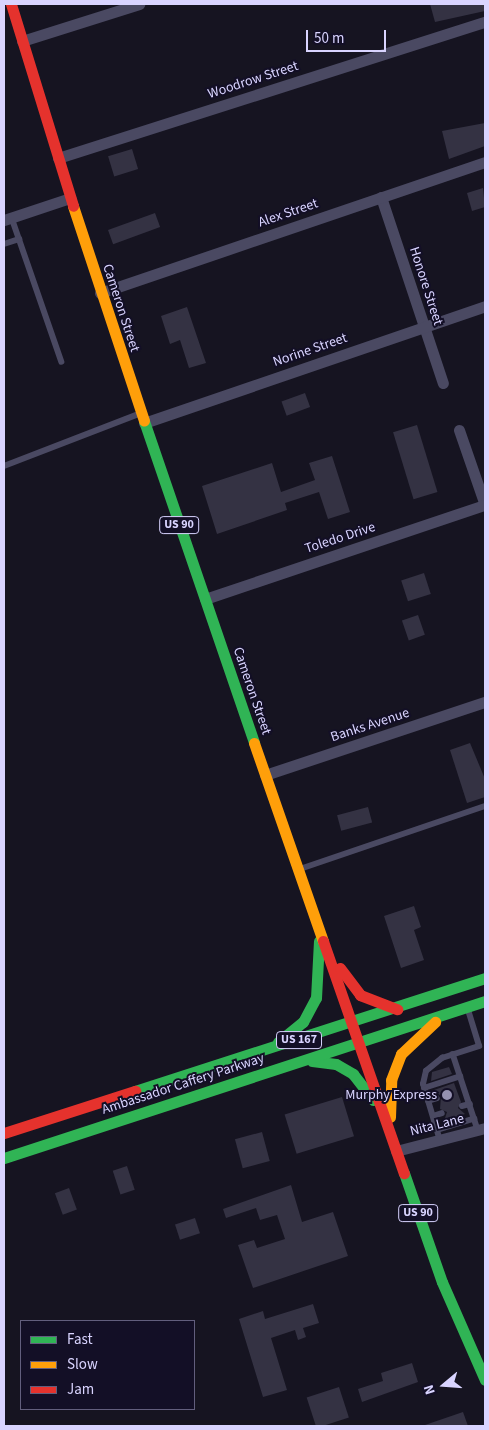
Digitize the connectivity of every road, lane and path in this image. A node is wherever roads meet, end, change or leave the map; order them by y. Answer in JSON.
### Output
{"nodes":[{"id":1,"x":11,"y":4,"type":"edge"},
{"id":2,"x":139,"y":4,"type":"edge"},
{"id":3,"x":485,"y":22,"type":"edge"},
{"id":4,"x":22,"y":40,"type":"junction"},
{"id":5,"x":58,"y":158,"type":"junction"},
{"id":6,"x":485,"y":162,"type":"edge"},
{"id":7,"x":381,"y":197,"type":"junction"},
{"id":8,"x":70,"y":198,"type":"junction"},
{"id":9,"x":8,"y":219,"type":"edge"},
{"id":10,"x":19,"y":239,"type":"junction"},
{"id":11,"x":4,"y":244,"type":"edge"},
{"id":12,"x":100,"y":293,"type":"junction"},
{"id":13,"x":485,"y":306,"type":"edge"},
{"id":14,"x":423,"y":327,"type":"junction"},
{"id":15,"x":62,"y":362,"type":"dead end"},
{"id":16,"x":443,"y":383,"type":"dead end"},
{"id":17,"x":142,"y":418,"type":"junction"},
{"id":18,"x":459,"y":430,"type":"dead end"},
{"id":19,"x":4,"y":466,"type":"edge"},
{"id":20,"x":485,"y":505,"type":"edge"},
{"id":21,"x":205,"y":599,"type":"junction"},
{"id":22,"x":485,"y":702,"type":"edge"},
{"id":23,"x":265,"y":776,"type":"junction"},
{"id":24,"x":485,"y":806,"type":"edge"},
{"id":25,"x":298,"y":869,"type":"junction"},
{"id":26,"x":317,"y":921,"type":"junction"},
{"id":27,"x":328,"y":951,"type":"junction"},
{"id":28,"x":485,"y":978,"type":"edge"},
{"id":29,"x":485,"y":1001,"type":"edge"},
{"id":30,"x":467,"y":1007,"type":"junction"},
{"id":31,"x":398,"y":1009,"type":"junction"},
{"id":32,"x":443,"y":1016,"type":"junction"},
{"id":33,"x":353,"y":1023,"type":"junction"},
{"id":34,"x":359,"y":1042,"type":"junction"},
{"id":35,"x":261,"y":1052,"type":"junction"},
{"id":36,"x":454,"y":1054,"type":"junction"},
{"id":37,"x":278,"y":1068,"type":"junction"},
{"id":38,"x":460,"y":1076,"type":"junction"},
{"id":39,"x":424,"y":1088,"type":"junction"},
{"id":40,"x":465,"y":1089,"type":"junction"},
{"id":41,"x":457,"y":1092,"type":"dead end"},
{"id":42,"x":437,"y":1098,"type":"dead end"},
{"id":43,"x":428,"y":1101,"type":"junction"},
{"id":44,"x":470,"y":1104,"type":"junction"},
{"id":45,"x":462,"y":1106,"type":"dead end"},
{"id":46,"x":442,"y":1113,"type":"dead end"},
{"id":47,"x":432,"y":1116,"type":"junction"},
{"id":48,"x":385,"y":1120,"type":"junction"},
{"id":49,"x":479,"y":1125,"type":"edge"},
{"id":50,"x":4,"y":1133,"type":"edge"},
{"id":51,"x":390,"y":1135,"type":"junction"},
{"id":52,"x":439,"y":1136,"type":"junction"},
{"id":53,"x":396,"y":1151,"type":"junction"},
{"id":54,"x":4,"y":1158,"type":"edge"},
{"id":55,"x":485,"y":1380,"type":"edge"}],
"edges":[{"from":1,"to":4,"type":"main road","name":"Cameron Street","number":"US 90"},
{"from":2,"to":4,"type":"street"},
{"from":3,"to":5,"type":"street","name":"Woodrow Street"},
{"from":4,"to":5,"type":"main road","name":"Cameron Street","number":"US 90"},
{"from":5,"to":8,"type":"main road","name":"Cameron Street","number":"US 90"},
{"from":6,"to":7,"type":"street","name":"Alex Street"},
{"from":7,"to":12,"type":"street","name":"Alex Street"},
{"from":7,"to":14,"type":"street","name":"Honore Street"},
{"from":8,"to":9,"type":"street"},
{"from":8,"to":12,"type":"main road","name":"Cameron Street","number":"US 90"},
{"from":9,"to":10,"type":"lane"},
{"from":10,"to":11,"type":"lane"},
{"from":10,"to":15,"type":"lane"},
{"from":12,"to":17,"type":"main road","name":"Cameron Street","number":"US 90"},
{"from":13,"to":14,"type":"street","name":"Norine Street"},
{"from":14,"to":16,"type":"street","name":"Honore Street"},
{"from":14,"to":17,"type":"street","name":"Norine Street"},
{"from":17,"to":19,"type":"lane"},
{"from":17,"to":21,"type":"main road","name":"Cameron Street","number":"US 90"},
{"from":18,"to":20,"type":"street"},
{"from":20,"to":21,"type":"street","name":"Toledo Drive"},
{"from":21,"to":23,"type":"main road","name":"Cameron Street","number":"US 90"},
{"from":22,"to":23,"type":"street","name":"Banks Avenue"},
{"from":23,"to":25,"type":"main road","name":"Cameron Street","number":"US 90"},
{"from":24,"to":25,"type":"lane"},
{"from":25,"to":26,"type":"main road","name":"Cameron Street","number":"US 90"},
{"from":26,"to":27,"type":"main road","name":"Cameron Street","number":"US 90"},
{"from":26,"to":35,"type":"main road"},
{"from":27,"to":31,"type":"main road"},
{"from":27,"to":33,"type":"main road","name":"Cameron Street","number":"US 90"},
{"from":28,"to":31,"type":"main road","name":"Ambassador Caffery Parkway","number":"US 167"},
{"from":29,"to":30,"type":"main road","name":"Ambassador Caffery Parkway","number":"US 167"},
{"from":30,"to":32,"type":"main road","name":"Ambassador Caffery Parkway","number":"US 167"},
{"from":30,"to":36,"type":"lane"},
{"from":31,"to":33,"type":"main road","name":"Ambassador Caffery Parkway","number":"US 167"},
{"from":32,"to":34,"type":"main road","name":"Ambassador Caffery Parkway","number":"US 167"},
{"from":32,"to":51,"type":"main road"},
{"from":33,"to":34,"type":"main road","name":"Cameron Street","number":"US 90"},
{"from":33,"to":35,"type":"main road","name":"Ambassador Caffery Parkway","number":"US 167"},
{"from":34,"to":37,"type":"main road","name":"Ambassador Caffery Parkway","number":"US 167"},
{"from":34,"to":48,"type":"main road","name":"Cameron Street","number":"US 90"},
{"from":35,"to":50,"type":"main road","name":"Ambassador Caffery Parkway","number":"US 167"},
{"from":36,"to":38,"type":"lane"},
{"from":36,"to":39,"type":"lane"},
{"from":37,"to":48,"type":"main road"},
{"from":37,"to":54,"type":"main road","name":"Ambassador Caffery Parkway","number":"US 167"},
{"from":38,"to":39,"type":"lane"},
{"from":38,"to":40,"type":"lane"},
{"from":39,"to":43,"type":"lane"},
{"from":40,"to":41,"type":"lane"},
{"from":40,"to":44,"type":"lane"},
{"from":42,"to":43,"type":"lane"},
{"from":43,"to":47,"type":"lane"},
{"from":44,"to":45,"type":"lane"},
{"from":44,"to":49,"type":"lane"},
{"from":46,"to":47,"type":"lane"},
{"from":47,"to":52,"type":"lane"},
{"from":48,"to":51,"type":"main road","name":"Cameron Street","number":"US 90"},
{"from":49,"to":52,"type":"street","name":"Nita Lane"},
{"from":51,"to":53,"type":"main road","name":"Cameron Street","number":"US 90"},
{"from":52,"to":53,"type":"street","name":"Nita Lane"},
{"from":53,"to":55,"type":"main road","name":"Cameron Street","number":"US 90"}]}
